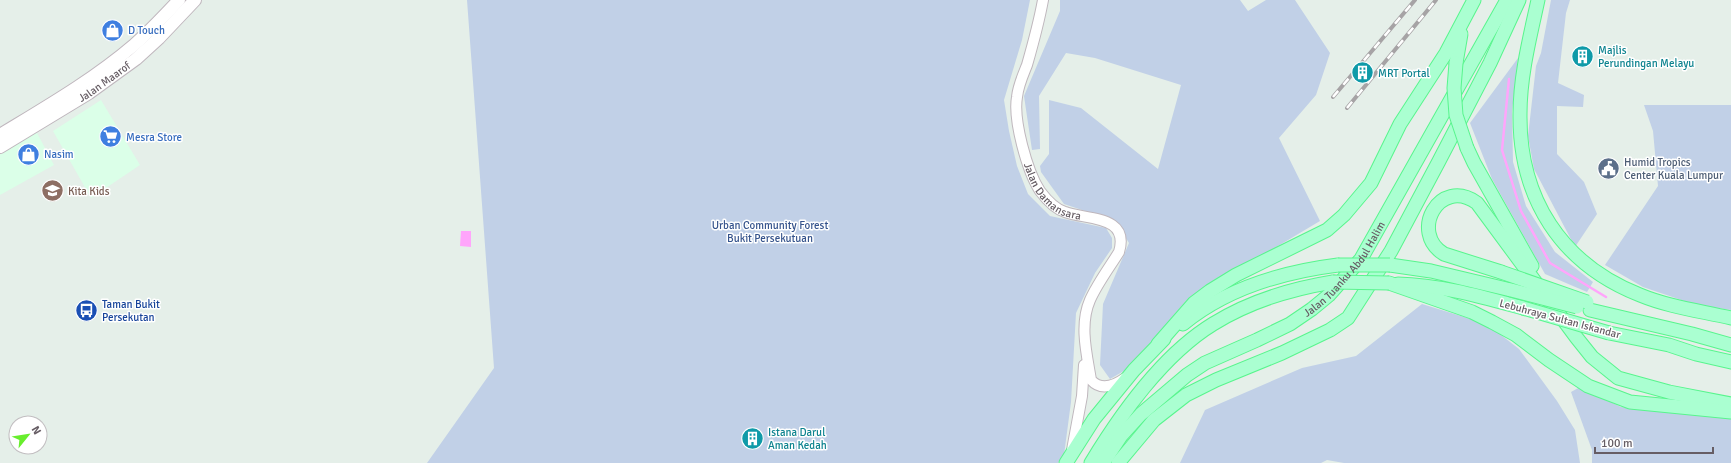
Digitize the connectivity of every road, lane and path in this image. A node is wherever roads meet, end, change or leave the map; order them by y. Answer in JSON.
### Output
{"nodes":[{"id":1,"x":179,"y":0,"type":"edge"},
{"id":2,"x":194,"y":0,"type":"edge"},
{"id":3,"x":1043,"y":0,"type":"edge"},
{"id":4,"x":1474,"y":0,"type":"edge"},
{"id":5,"x":1507,"y":0,"type":"edge"},
{"id":6,"x":1518,"y":0,"type":"edge"},
{"id":7,"x":1538,"y":0,"type":"edge"},
{"id":8,"x":1464,"y":20,"type":"junction"},
{"id":9,"x":0,"y":135,"type":"edge"},
{"id":10,"x":0,"y":147,"type":"edge"},
{"id":11,"x":1390,"y":265,"type":"joint"},
{"id":12,"x":1388,"y":284,"type":"junction"},
{"id":13,"x":1589,"y":306,"type":"junction"},
{"id":14,"x":1731,"y":318,"type":"edge"},
{"id":15,"x":1692,"y":334,"type":"junction"},
{"id":16,"x":1731,"y":336,"type":"edge"},
{"id":17,"x":1576,"y":337,"type":"junction"},
{"id":18,"x":1158,"y":344,"type":"junction"},
{"id":19,"x":1731,"y":344,"type":"edge"},
{"id":20,"x":1085,"y":348,"type":"junction"},
{"id":21,"x":1731,"y":362,"type":"edge"},
{"id":22,"x":1134,"y":370,"type":"junction"},
{"id":23,"x":1669,"y":392,"type":"junction"},
{"id":24,"x":1731,"y":398,"type":"edge"},
{"id":25,"x":1731,"y":404,"type":"edge"},
{"id":26,"x":1731,"y":412,"type":"edge"},
{"id":27,"x":1069,"y":458,"type":"edge"},
{"id":28,"x":1091,"y":463,"type":"edge"},
{"id":29,"x":1103,"y":463,"type":"edge"},
{"id":30,"x":1118,"y":463,"type":"edge"}],
"edges":[{"from":1,"to":9,"type":"main road","name":"Jalan Maarof"},
{"from":2,"to":10,"type":"main road","name":"Jalan Maarof"},
{"from":3,"to":20,"type":"street","name":"Jalan Damansara"},
{"from":4,"to":8,"type":"main road"},
{"from":5,"to":29,"type":"main road","name":"Jalan Tuanku Abdul Halim"},
{"from":6,"to":30,"type":"main road"},
{"from":7,"to":14,"type":"main road"},
{"from":8,"to":17,"type":"main road","bridge":true},
{"from":8,"to":18,"type":"main road"},
{"from":11,"to":13,"type":"main road","name":"Lebuhraya Sultan Iskandar","bridge":true},
{"from":11,"to":18,"type":"main road","name":"Jalan Damansara","bridge":true},
{"from":12,"to":21,"type":"main road","name":"Lebuhraya Sultan Iskandar","bridge":true},
{"from":12,"to":26,"type":"main road"},
{"from":12,"to":28,"type":"main road","bridge":true},
{"from":13,"to":15,"type":"main road","name":"Lebuhraya Sultan Iskandar"},
{"from":13,"to":17,"type":"main road","bridge":true},
{"from":15,"to":16,"type":"main road"},
{"from":15,"to":19,"type":"main road","name":"Lebuhraya Sultan Iskandar"},
{"from":17,"to":23,"type":"main road"},
{"from":18,"to":22,"type":"main road","name":"Jalan Damansara"},
{"from":20,"to":22,"type":"street","name":"Jalan Damansara"},
{"from":20,"to":27,"type":"street","name":"Jalan Damansara"},
{"from":22,"to":27,"type":"main road","name":"Jalan Damansara"},
{"from":23,"to":24,"type":"main road"},
{"from":23,"to":25,"type":"main road"}]}
